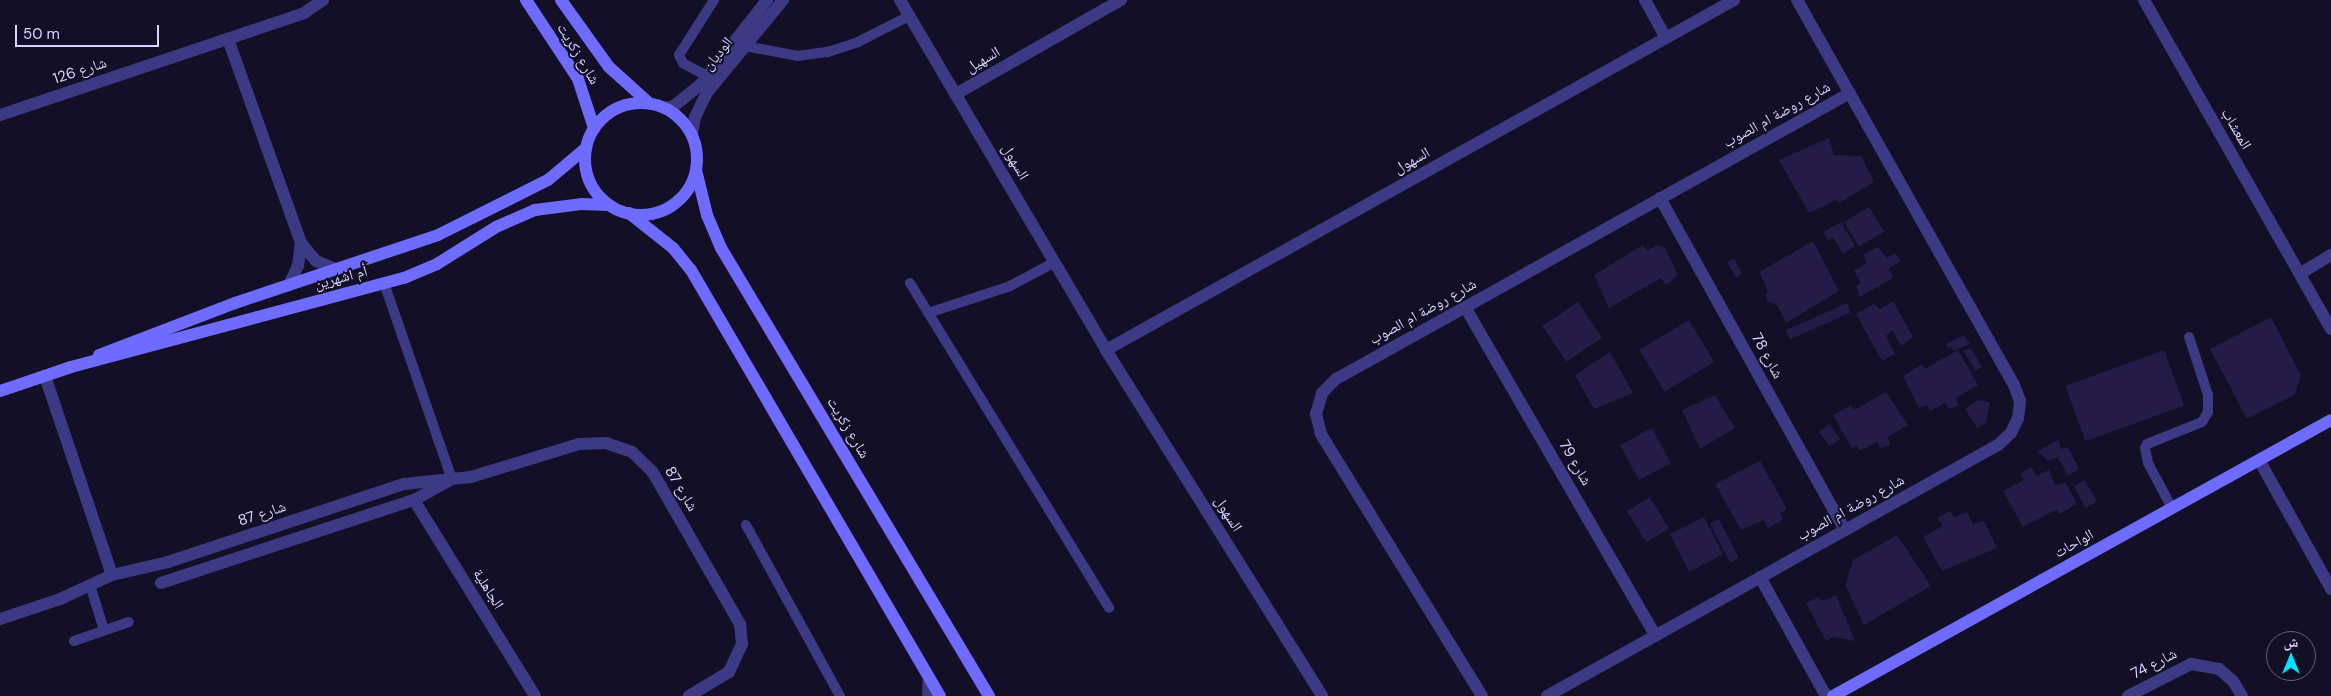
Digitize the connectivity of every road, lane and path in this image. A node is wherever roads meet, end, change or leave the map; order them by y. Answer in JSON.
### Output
{"nodes":[{"id":1,"x":323,"y":0,"type":"edge"},
{"id":2,"x":526,"y":0,"type":"edge"},
{"id":3,"x":561,"y":0,"type":"edge"},
{"id":4,"x":714,"y":0,"type":"edge"},
{"id":5,"x":767,"y":0,"type":"edge"},
{"id":6,"x":782,"y":0,"type":"edge"},
{"id":7,"x":900,"y":0,"type":"edge"},
{"id":8,"x":1122,"y":0,"type":"edge"},
{"id":9,"x":1646,"y":0,"type":"edge"},
{"id":10,"x":1734,"y":0,"type":"edge"},
{"id":11,"x":1797,"y":0,"type":"edge"},
{"id":12,"x":2144,"y":0,"type":"edge"},
{"id":13,"x":909,"y":16,"type":"junction"},
{"id":14,"x":1666,"y":38,"type":"junction"},
{"id":15,"x":228,"y":39,"type":"junction"},
{"id":16,"x":745,"y":46,"type":"junction"},
{"id":17,"x":707,"y":76,"type":"junction"},
{"id":18,"x":1850,"y":93,"type":"junction"},
{"id":19,"x":956,"y":94,"type":"junction"},
{"id":20,"x":648,"y":103,"type":"junction"},
{"id":21,"x":665,"y":108,"type":"junction"},
{"id":22,"x":0,"y":115,"type":"edge"},
{"id":23,"x":594,"y":128,"type":"junction"},
{"id":24,"x":692,"y":134,"type":"junction"},
{"id":25,"x":586,"y":148,"type":"junction"},
{"id":26,"x":696,"y":170,"type":"junction"},
{"id":27,"x":1660,"y":198,"type":"junction"},
{"id":28,"x":609,"y":205,"type":"junction"},
{"id":29,"x":488,"y":212,"type":"junction"},
{"id":30,"x":630,"y":213,"type":"junction"},
{"id":31,"x":496,"y":227,"type":"junction"},
{"id":32,"x":301,"y":243,"type":"junction"},
{"id":33,"x":2331,"y":255,"type":"edge"},
{"id":34,"x":1055,"y":262,"type":"junction"},
{"id":35,"x":336,"y":269,"type":"junction"},
{"id":36,"x":2300,"y":273,"type":"junction"},
{"id":37,"x":384,"y":284,"type":"junction"},
{"id":38,"x":910,"y":284,"type":"dead end"},
{"id":39,"x":288,"y":285,"type":"junction"},
{"id":40,"x":1465,"y":307,"type":"junction"},
{"id":41,"x":928,"y":313,"type":"junction"},
{"id":42,"x":2331,"y":330,"type":"edge"},
{"id":43,"x":2188,"y":337,"type":"dead end"},
{"id":44,"x":1106,"y":350,"type":"junction"},
{"id":45,"x":71,"y":367,"type":"junction"},
{"id":46,"x":45,"y":376,"type":"junction"},
{"id":47,"x":0,"y":391,"type":"edge"},
{"id":48,"x":2331,"y":420,"type":"edge"},
{"id":49,"x":2259,"y":460,"type":"junction"},
{"id":50,"x":452,"y":479,"type":"junction"},
{"id":51,"x":414,"y":500,"type":"junction"},
{"id":52,"x":2172,"y":508,"type":"junction"},
{"id":53,"x":746,"y":525,"type":"dead end"},
{"id":54,"x":1845,"y":530,"type":"junction"},
{"id":55,"x":112,"y":574,"type":"junction"},
{"id":56,"x":1760,"y":577,"type":"junction"},
{"id":57,"x":161,"y":583,"type":"dead end"},
{"id":58,"x":90,"y":585,"type":"junction"},
{"id":59,"x":2331,"y":589,"type":"edge"},
{"id":60,"x":1109,"y":608,"type":"dead end"},
{"id":61,"x":0,"y":619,"type":"edge"},
{"id":62,"x":129,"y":622,"type":"dead end"},
{"id":63,"x":104,"y":630,"type":"junction"},
{"id":64,"x":1656,"y":636,"type":"junction"},
{"id":65,"x":74,"y":641,"type":"dead end"},
{"id":66,"x":929,"y":678,"type":"junction"},
{"id":67,"x":535,"y":696,"type":"edge"},
{"id":68,"x":689,"y":696,"type":"edge"},
{"id":69,"x":840,"y":696,"type":"edge"},
{"id":70,"x":928,"y":696,"type":"edge"},
{"id":71,"x":940,"y":696,"type":"edge"},
{"id":72,"x":989,"y":696,"type":"edge"},
{"id":73,"x":1322,"y":696,"type":"edge"},
{"id":74,"x":1482,"y":696,"type":"edge"},
{"id":75,"x":1547,"y":696,"type":"edge"},
{"id":76,"x":1826,"y":696,"type":"edge"},
{"id":77,"x":1833,"y":696,"type":"edge"},
{"id":78,"x":2128,"y":696,"type":"edge"},
{"id":79,"x":2242,"y":696,"type":"edge"}],
"edges":[{"from":1,"to":15,"type":"street","name":"شارع 126"},
{"from":2,"to":23,"type":"street","name":"شارع زكريت"},
{"from":3,"to":20,"type":"street","name":"شارع زكريت"},
{"from":4,"to":17,"type":"lane"},
{"from":5,"to":17,"type":"street","name":"الوديان"},
{"from":6,"to":16,"type":"street","name":"الوديان"},
{"from":7,"to":13,"type":"street","name":"السهيل"},
{"from":8,"to":19,"type":"street","name":"السهيل"},
{"from":9,"to":14,"type":"street"},
{"from":10,"to":14,"type":"street","name":"السهول"},
{"from":11,"to":18,"type":"street","name":"شارع روضة ام الصوب"},
{"from":12,"to":36,"type":"street","name":"المعشاب"},
{"from":13,"to":16,"type":"lane"},
{"from":13,"to":19,"type":"street","name":"السهيل"},
{"from":14,"to":44,"type":"street","name":"السهول"},
{"from":15,"to":22,"type":"street","name":"شارع 126"},
{"from":15,"to":32,"type":"street"},
{"from":16,"to":24,"type":"street","name":"الوديان"},
{"from":17,"to":21,"type":"street","name":"الوديان"},
{"from":18,"to":27,"type":"street","name":"شارع روضة ام الصوب"},
{"from":18,"to":54,"type":"street","name":"شارع روضة ام الصوب"},
{"from":19,"to":34,"type":"street","name":"السهول"},
{"from":20,"to":21,"type":"street"},
{"from":20,"to":23,"type":"street"},
{"from":21,"to":24,"type":"street"},
{"from":23,"to":25,"type":"street"},
{"from":24,"to":26,"type":"street"},
{"from":25,"to":28,"type":"street"},
{"from":25,"to":29,"type":"street","name":"أم اشهرين"},
{"from":26,"to":30,"type":"street"},
{"from":26,"to":72,"type":"street","name":"شارع زكريت"},
{"from":27,"to":40,"type":"street","name":"شارع روضة ام الصوب"},
{"from":27,"to":54,"type":"street","name":"شارع 78"},
{"from":28,"to":30,"type":"street"},
{"from":28,"to":31,"type":"street","name":"أم اشهرين"},
{"from":29,"to":31,"type":"street"},
{"from":29,"to":35,"type":"street","name":"أم اشهرين"},
{"from":30,"to":66,"type":"street"},
{"from":31,"to":37,"type":"street","name":"أم اشهرين"},
{"from":32,"to":35,"type":"street"},
{"from":32,"to":39,"type":"street"},
{"from":33,"to":36,"type":"street"},
{"from":34,"to":41,"type":"lane"},
{"from":34,"to":44,"type":"street","name":"السهول"},
{"from":35,"to":39,"type":"street","name":"أم اشهرين"},
{"from":36,"to":42,"type":"street","name":"المعشاب"},
{"from":37,"to":45,"type":"street","name":"أم اشهرين"},
{"from":37,"to":50,"type":"lane"},
{"from":38,"to":41,"type":"lane"},
{"from":39,"to":45,"type":"street","name":"أم اشهرين"},
{"from":40,"to":64,"type":"street","name":"شارع 79"},
{"from":40,"to":74,"type":"street","name":"شارع روضة ام الصوب"},
{"from":41,"to":60,"type":"lane"},
{"from":43,"to":52,"type":"lane"},
{"from":44,"to":73,"type":"street","name":"السهول"},
{"from":45,"to":46,"type":"street","name":"أم اشهرين"},
{"from":46,"to":47,"type":"street","name":"أم اشهرين"},
{"from":46,"to":55,"type":"street"},
{"from":48,"to":49,"type":"street","name":"الواحات"},
{"from":49,"to":52,"type":"street","name":"الواحات"},
{"from":49,"to":59,"type":"street"},
{"from":50,"to":51,"type":"street","name":"شارع 87"},
{"from":50,"to":55,"type":"street","name":"شارع 87"},
{"from":50,"to":68,"type":"street","name":"شارع 87"},
{"from":51,"to":57,"type":"street","name":"شارع 87"},
{"from":51,"to":67,"type":"street","name":"الجاهلية"},
{"from":52,"to":77,"type":"street","name":"الواحات"},
{"from":53,"to":69,"type":"lane"},
{"from":54,"to":56,"type":"street","name":"شارع روضة ام الصوب"},
{"from":55,"to":58,"type":"street","name":"شارع 87"},
{"from":56,"to":64,"type":"street","name":"شارع روضة ام الصوب"},
{"from":56,"to":76,"type":"street"},
{"from":58,"to":61,"type":"street","name":"شارع 87"},
{"from":58,"to":63,"type":"lane"},
{"from":62,"to":63,"type":"lane"},
{"from":63,"to":65,"type":"lane"},
{"from":64,"to":75,"type":"street","name":"شارع روضة ام الصوب"},
{"from":66,"to":70,"type":"street"},
{"from":66,"to":71,"type":"street"},
{"from":78,"to":79,"type":"street","name":"شارع 74"}]}
